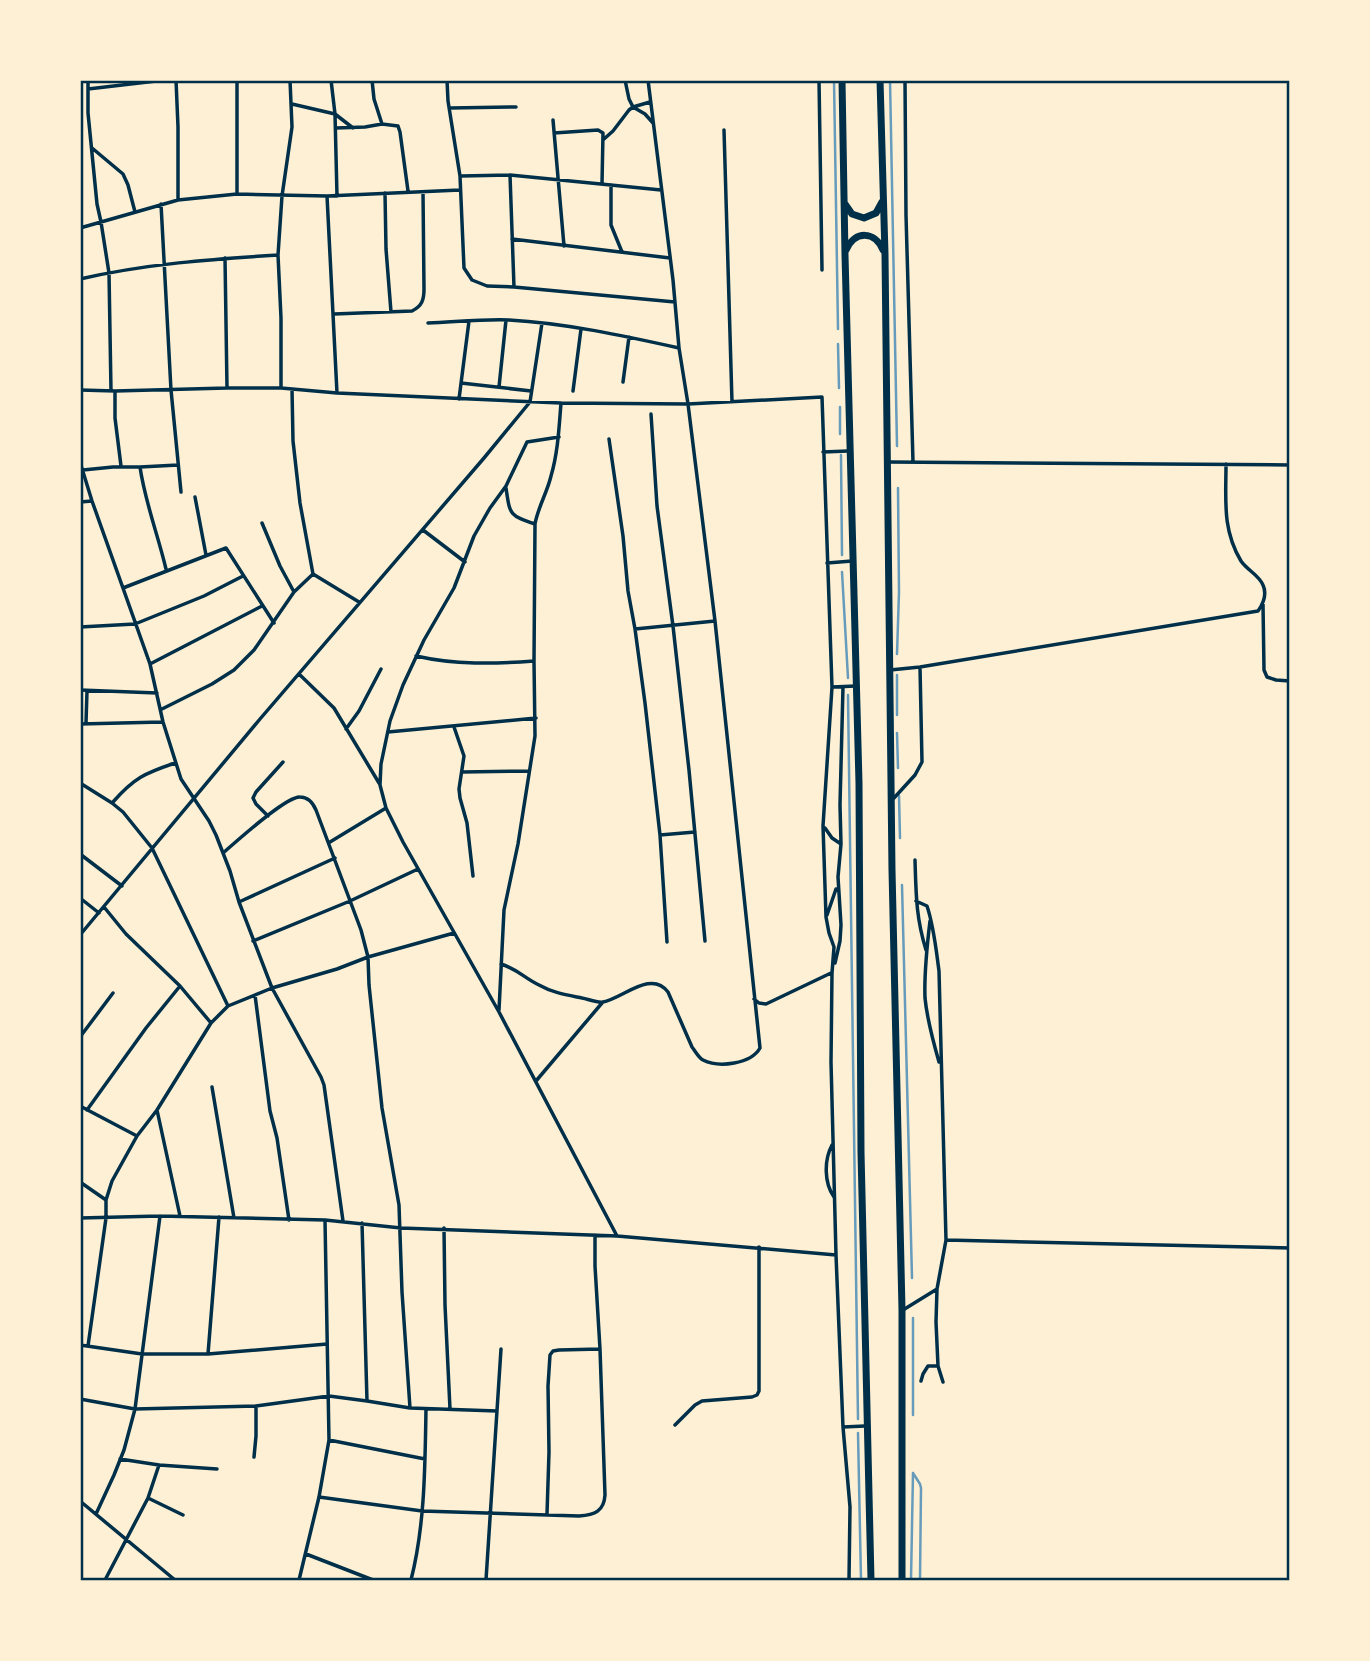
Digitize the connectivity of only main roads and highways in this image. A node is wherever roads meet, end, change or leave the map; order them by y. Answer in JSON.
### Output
{"nodes":[{"id":1,"x":842,"y":80,"type":"edge"},
{"id":2,"x":880,"y":80,"type":"edge"},
{"id":3,"x":883,"y":199,"type":"junction"},
{"id":4,"x":845,"y":200,"type":"junction"},
{"id":5,"x":884,"y":254,"type":"junction"},
{"id":6,"x":845,"y":255,"type":"junction"},
{"id":7,"x":871,"y":1580,"type":"edge"},
{"id":8,"x":902,"y":1580,"type":"edge"}],
"edges":[{"from":1,"to":4,"type":"highway"},
{"from":2,"to":3,"type":"highway"},
{"from":3,"to":4,"type":"highway"},
{"from":3,"to":5,"type":"highway"},
{"from":4,"to":6,"type":"highway"},
{"from":5,"to":6,"type":"highway"},
{"from":5,"to":8,"type":"highway"},
{"from":6,"to":7,"type":"highway"}]}
